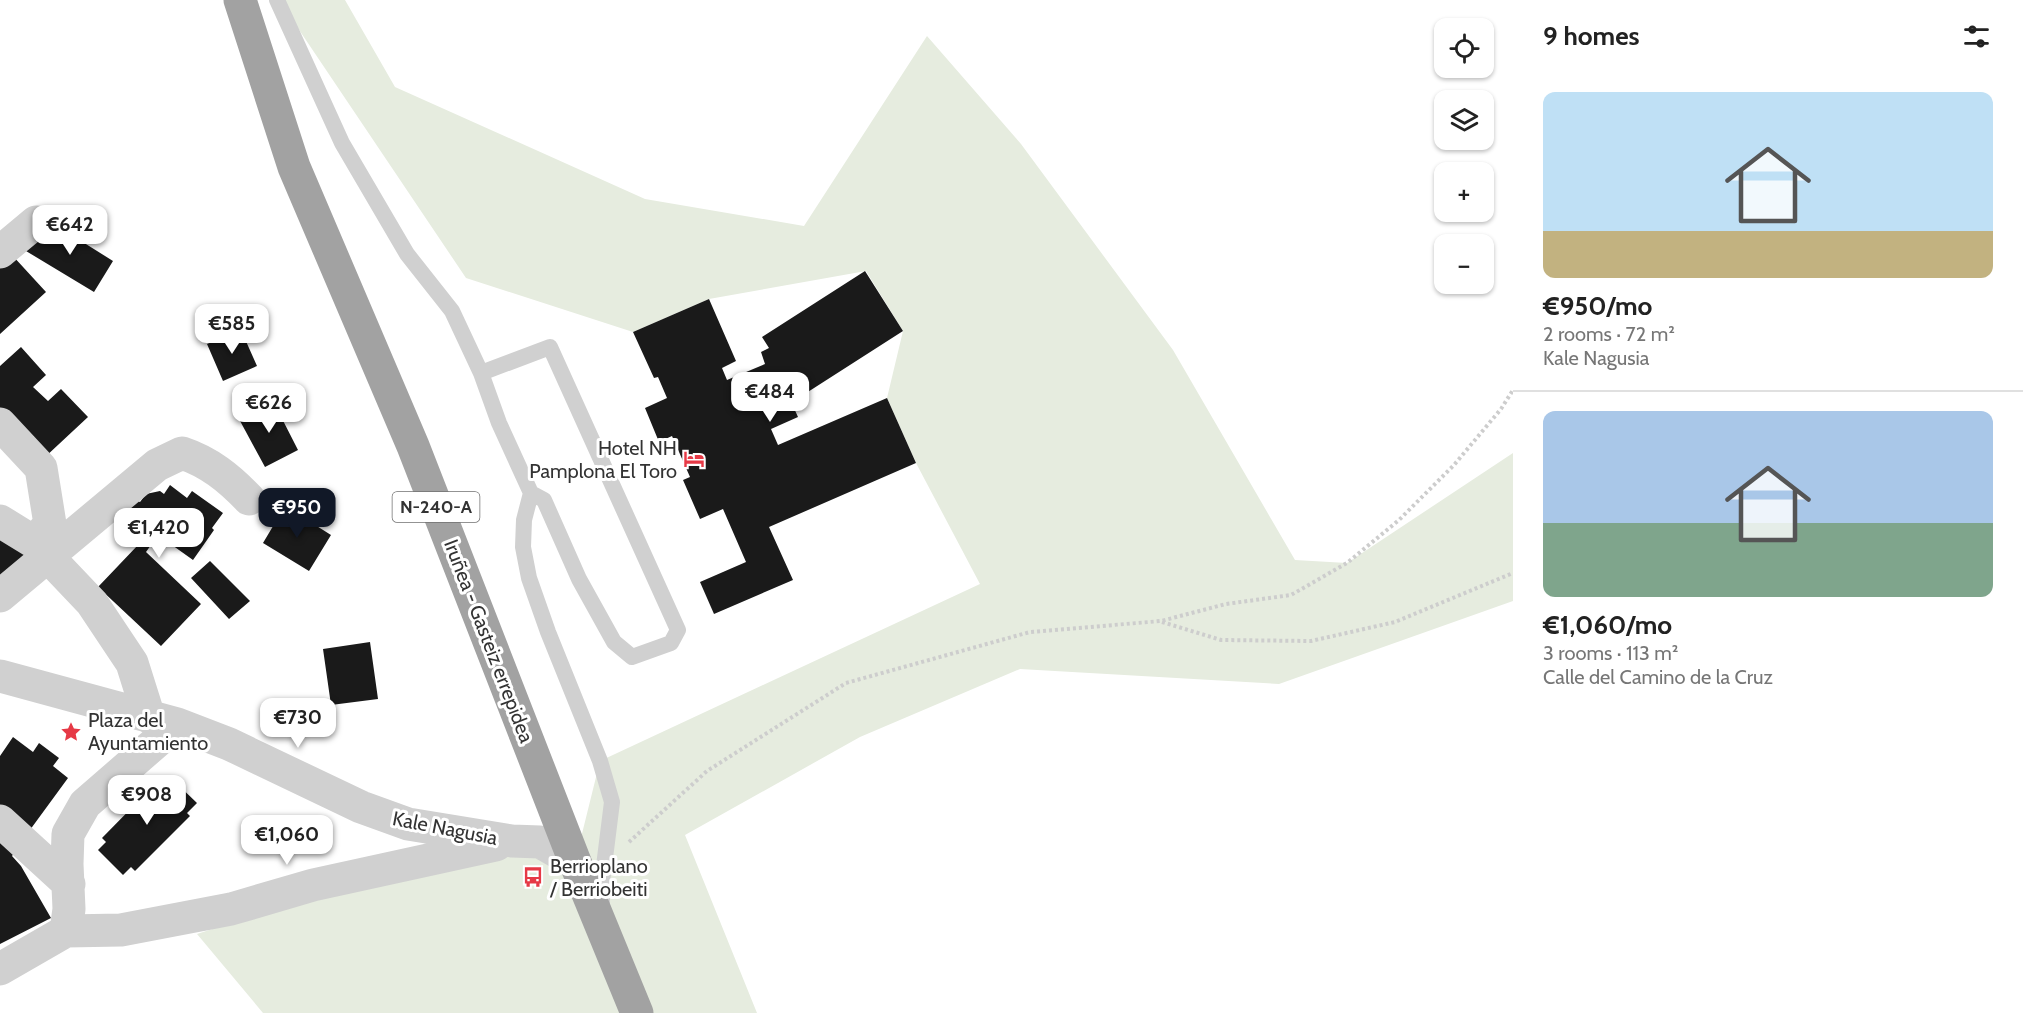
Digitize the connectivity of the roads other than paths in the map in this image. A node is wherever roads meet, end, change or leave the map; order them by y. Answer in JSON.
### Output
{"nodes":[{"id":1,"x":240,"y":0,"type":"edge"},
{"id":2,"x":277,"y":0,"type":"edge"},
{"id":3,"x":36,"y":222,"type":"dead end"},
{"id":4,"x":0,"y":252,"type":"edge"},
{"id":5,"x":481,"y":373,"type":"junction"},
{"id":6,"x":0,"y":424,"type":"edge"},
{"id":7,"x":531,"y":493,"type":"junction"},
{"id":8,"x":249,"y":499,"type":"dead end"},
{"id":9,"x":0,"y":521,"type":"edge"},
{"id":10,"x":41,"y":549,"type":"junction"},
{"id":11,"x":0,"y":596,"type":"edge"},
{"id":12,"x":0,"y":676,"type":"edge"},
{"id":13,"x":163,"y":721,"type":"junction"},
{"id":14,"x":0,"y":821,"type":"edge"},
{"id":15,"x":512,"y":841,"type":"junction"},
{"id":16,"x":575,"y":862,"type":"junction"},
{"id":17,"x":69,"y":884,"type":"junction"},
{"id":18,"x":602,"y":928,"type":"junction"},
{"id":19,"x":66,"y":931,"type":"junction"},
{"id":20,"x":0,"y":969,"type":"edge"},
{"id":21,"x":637,"y":1013,"type":"edge"}],
"edges":[{"from":1,"to":16,"type":"highway","name":"Iruñea - Gasteiz errepidea","number":"N-240-A"},
{"from":2,"to":5,"type":"lane"},
{"from":3,"to":4,"type":"street"},
{"from":5,"to":7,"type":"lane"},
{"from":5,"to":7,"type":"lane"},
{"from":6,"to":10,"type":"street"},
{"from":7,"to":18,"type":"lane"},
{"from":8,"to":10,"type":"street"},
{"from":9,"to":10,"type":"street"},
{"from":10,"to":11,"type":"street"},
{"from":10,"to":13,"type":"street"},
{"from":12,"to":13,"type":"street","name":"Kale Nagusia"},
{"from":13,"to":15,"type":"street","name":"Kale Nagusia"},
{"from":13,"to":17,"type":"street"},
{"from":14,"to":17,"type":"street"},
{"from":15,"to":16,"type":"street","name":"Kale Nagusia"},
{"from":15,"to":19,"type":"street"},
{"from":16,"to":18,"type":"highway","name":"Iruñea - Gasteiz errepidea","number":"N-240-A"},
{"from":17,"to":19,"type":"street"},
{"from":18,"to":21,"type":"highway","name":"Iruñea - Gasteiz errepidea","number":"N-240-A"},
{"from":19,"to":20,"type":"street"}]}
